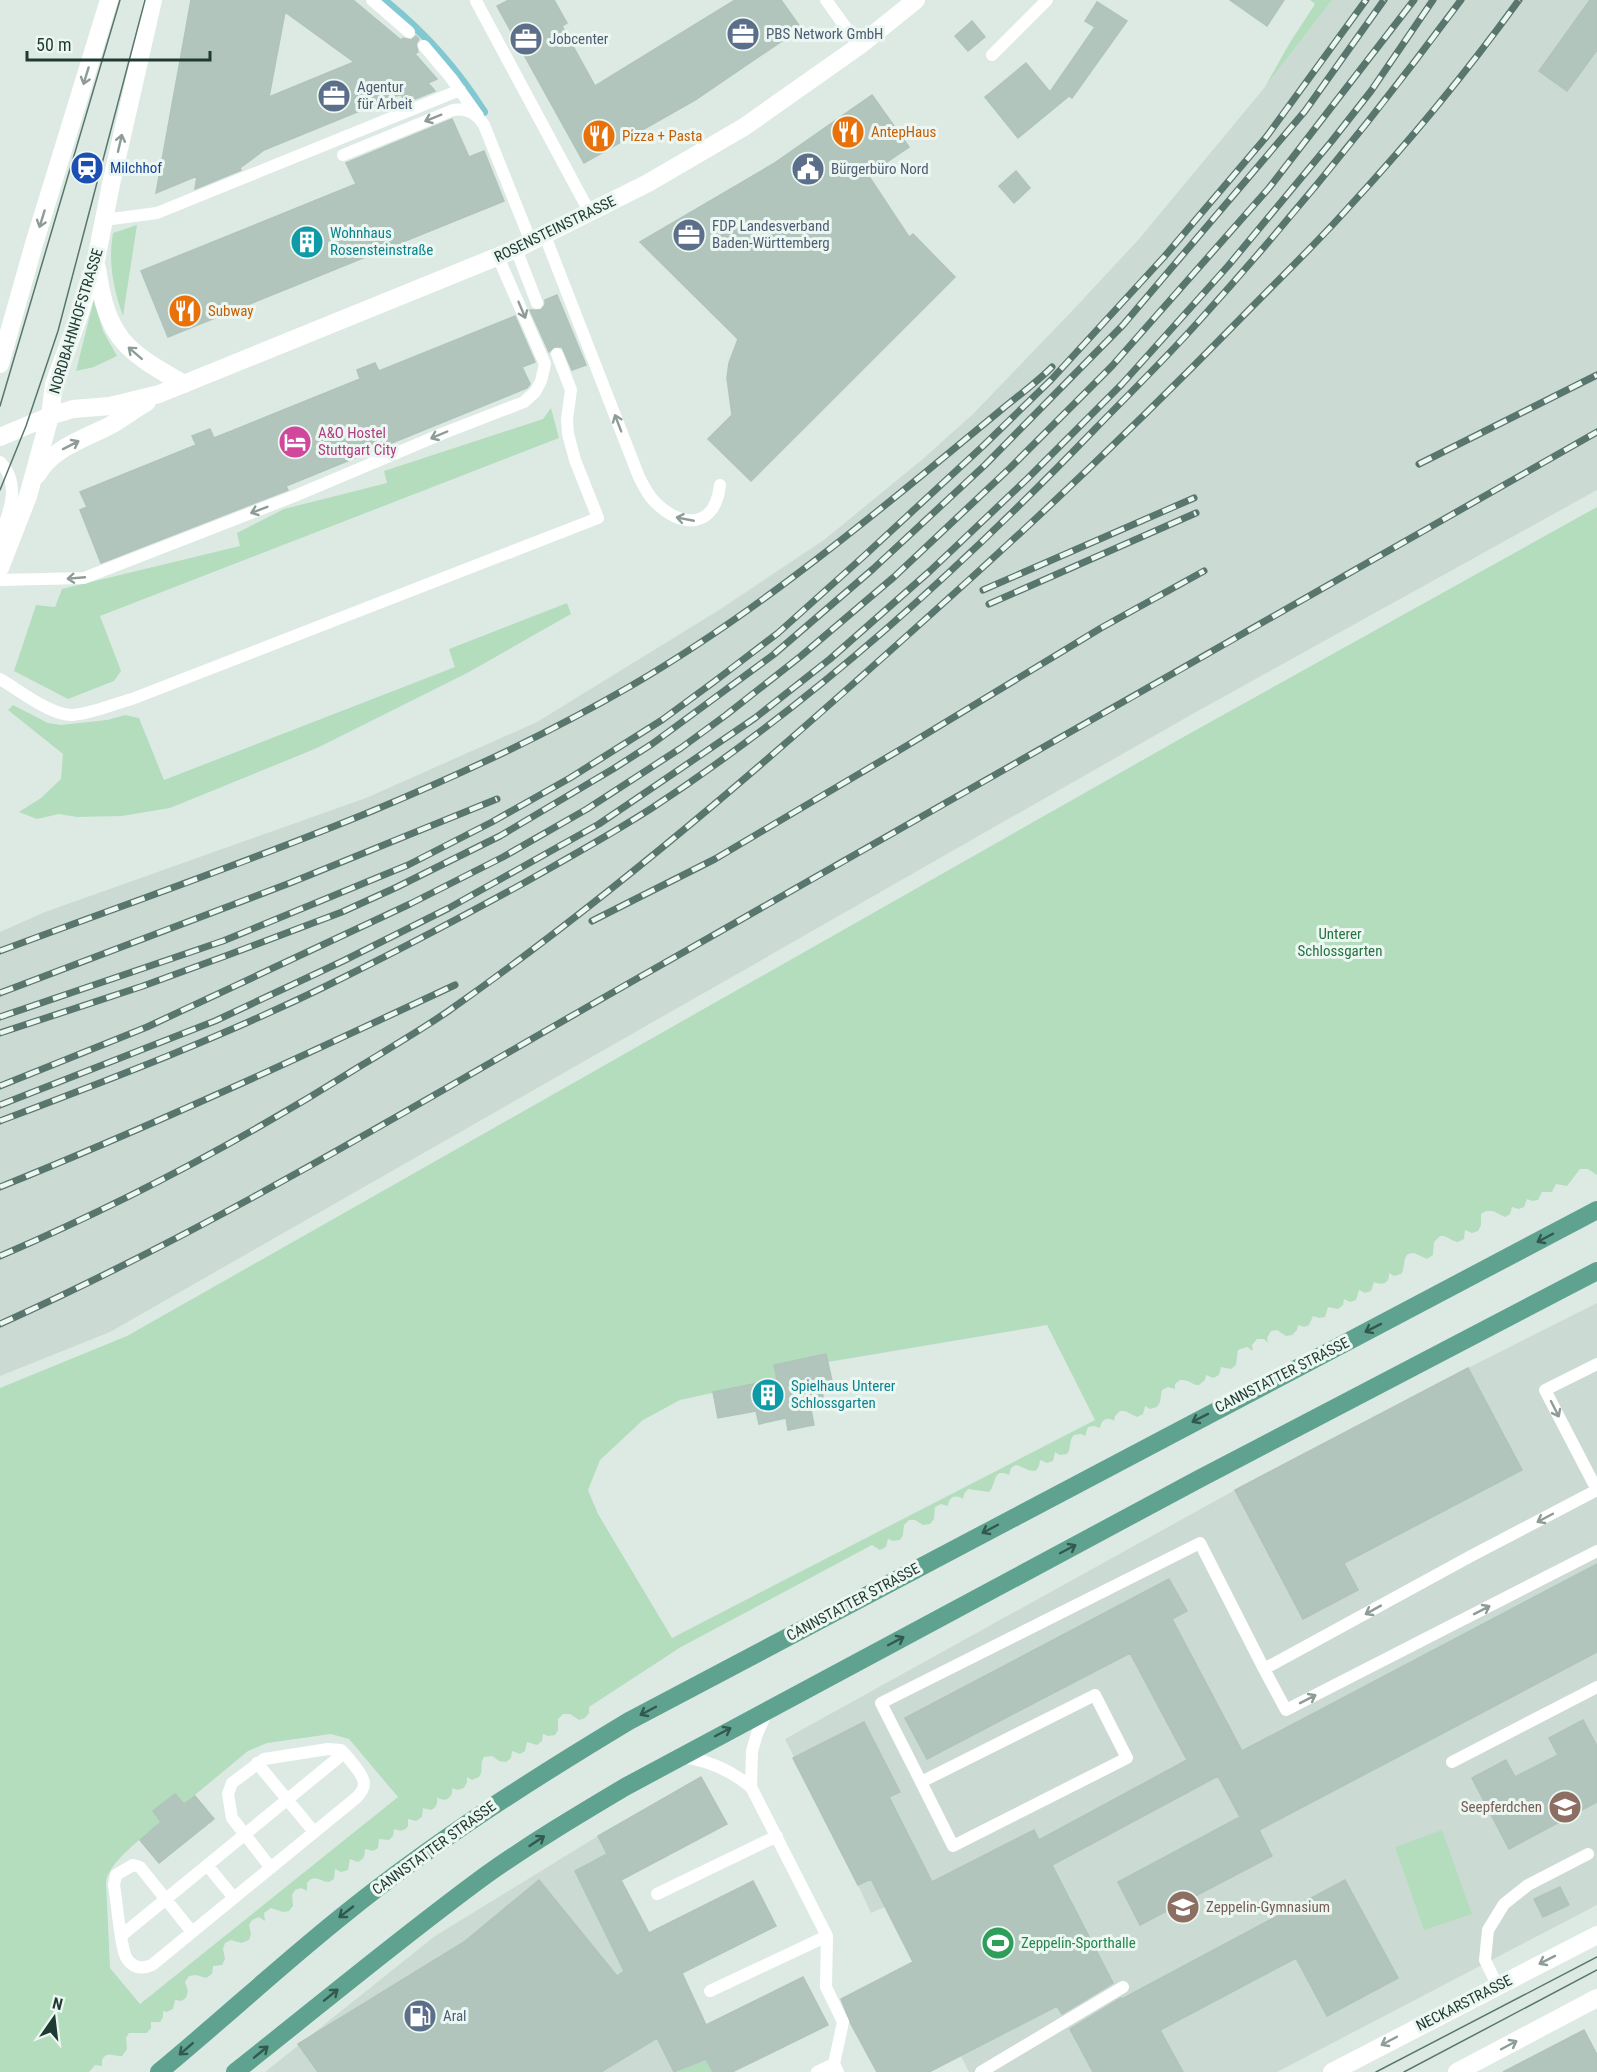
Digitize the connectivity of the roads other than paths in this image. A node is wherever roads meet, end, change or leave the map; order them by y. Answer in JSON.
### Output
{"nodes":[{"id":1,"x":109,"y":0,"type":"edge"},
{"id":2,"x":153,"y":0,"type":"edge"},
{"id":3,"x":372,"y":0,"type":"edge"},
{"id":4,"x":826,"y":0,"type":"edge"},
{"id":5,"x":916,"y":0,"type":"edge"},
{"id":6,"x":1047,"y":0,"type":"edge"},
{"id":7,"x":476,"y":1,"type":"edge"},
{"id":8,"x":409,"y":32,"type":"dead end"},
{"id":9,"x":424,"y":46,"type":"dead end"},
{"id":10,"x":859,"y":46,"type":"junction"},
{"id":11,"x":992,"y":56,"type":"dead end"},
{"id":12,"x":460,"y":90,"type":"junction"},
{"id":13,"x":481,"y":121,"type":"junction"},
{"id":14,"x":343,"y":154,"type":"dead end"},
{"id":15,"x":590,"y":213,"type":"junction"},
{"id":16,"x":104,"y":220,"type":"junction"},
{"id":17,"x":531,"y":242,"type":"junction"},
{"id":18,"x":498,"y":257,"type":"junction"},
{"id":19,"x":96,"y":261,"type":"junction"},
{"id":20,"x":537,"y":303,"type":"dead end"},
{"id":21,"x":557,"y":354,"type":"dead end"},
{"id":22,"x":0,"y":364,"type":"edge"},
{"id":23,"x":184,"y":384,"type":"junction"},
{"id":24,"x":159,"y":394,"type":"junction"},
{"id":25,"x":50,"y":416,"type":"junction"},
{"id":26,"x":0,"y":436,"type":"edge"},
{"id":27,"x":0,"y":462,"type":"edge"},
{"id":28,"x":31,"y":485,"type":"junction"},
{"id":29,"x":720,"y":485,"type":"dead end"},
{"id":30,"x":0,"y":536,"type":"edge"},
{"id":31,"x":0,"y":568,"type":"edge"},
{"id":32,"x":0,"y":580,"type":"edge"},
{"id":33,"x":0,"y":679,"type":"edge"},
{"id":34,"x":1597,"y":1210,"type":"edge"},
{"id":35,"x":1597,"y":1271,"type":"edge"},
{"id":36,"x":1597,"y":1364,"type":"edge"},
{"id":37,"x":1597,"y":1551,"type":"edge"},
{"id":38,"x":1264,"y":1670,"type":"junction"},
{"id":39,"x":1597,"y":1687,"type":"edge"},
{"id":40,"x":770,"y":1708,"type":"junction"},
{"id":41,"x":344,"y":1753,"type":"junction"},
{"id":42,"x":678,"y":1757,"type":"junction"},
{"id":43,"x":1452,"y":1762,"type":"dead end"},
{"id":44,"x":257,"y":1763,"type":"junction"},
{"id":45,"x":921,"y":1782,"type":"junction"},
{"id":46,"x":751,"y":1787,"type":"junction"},
{"id":47,"x":287,"y":1799,"type":"junction"},
{"id":48,"x":314,"y":1832,"type":"junction"},
{"id":49,"x":245,"y":1834,"type":"junction"},
{"id":50,"x":777,"y":1836,"type":"junction"},
{"id":51,"x":1588,"y":1854,"type":"dead end"},
{"id":52,"x":207,"y":1865,"type":"junction"},
{"id":53,"x":271,"y":1868,"type":"junction"},
{"id":54,"x":657,"y":1894,"type":"dead end"},
{"id":55,"x":234,"y":1898,"type":"junction"},
{"id":56,"x":166,"y":1899,"type":"junction"},
{"id":57,"x":192,"y":1932,"type":"junction"},
{"id":58,"x":122,"y":1935,"type":"junction"},
{"id":59,"x":1597,"y":1935,"type":"edge"},
{"id":60,"x":826,"y":1936,"type":"junction"},
{"id":61,"x":1497,"y":1985,"type":"junction"},
{"id":62,"x":1123,"y":1987,"type":"dead end"},
{"id":63,"x":710,"y":1990,"type":"dead end"},
{"id":64,"x":1597,"y":1998,"type":"edge"},
{"id":65,"x":836,"y":2068,"type":"edge"},
{"id":66,"x":159,"y":2072,"type":"edge"},
{"id":67,"x":235,"y":2072,"type":"edge"},
{"id":68,"x":817,"y":2072,"type":"edge"},
{"id":69,"x":981,"y":2072,"type":"edge"},
{"id":70,"x":1332,"y":2072,"type":"edge"},
{"id":71,"x":1457,"y":2072,"type":"edge"}],
"edges":[{"from":1,"to":22,"type":"street","one_way":true},
{"from":16,"to":2,"type":"street","name":"NORDBAHNHOFSTRASSE","one_way":true},
{"from":3,"to":8,"type":"lane"},
{"from":4,"to":10,"type":"lane"},
{"from":5,"to":10,"type":"street","name":"ROSENSTEINSTRASSE"},
{"from":6,"to":11,"type":"lane"},
{"from":7,"to":15,"type":"lane"},
{"from":9,"to":12,"type":"lane"},
{"from":10,"to":15,"type":"street","name":"ROSENSTEINSTRASSE"},
{"from":12,"to":13,"type":"lane"},
{"from":12,"to":16,"type":"lane"},
{"from":13,"to":14,"type":"lane","one_way":true},
{"from":13,"to":17,"type":"lane"},
{"from":15,"to":17,"type":"street","name":"ROSENSTEINSTRASSE"},
{"from":16,"to":19,"type":"street","name":"NORDBAHNHOFSTRASSE"},
{"from":17,"to":18,"type":"street","name":"ROSENSTEINSTRASSE"},
{"from":17,"to":20,"type":"lane"},
{"from":29,"to":17,"type":"lane","one_way":true},
{"from":18,"to":23,"type":"street","name":"ROSENSTEINSTRASSE"},
{"from":18,"to":32,"type":"lane","one_way":true},
{"from":23,"to":19,"type":"street","one_way":true},
{"from":19,"to":25,"type":"street","name":"NORDBAHNHOFSTRASSE"},
{"from":21,"to":33,"type":"lane"},
{"from":23,"to":24,"type":"street","name":"ROSENSTEINSTRASSE"},
{"from":24,"to":25,"type":"street","name":"ROSENSTEINSTRASSE"},
{"from":28,"to":24,"type":"street","name":"ROSENSTEINSTRASSE","one_way":true},
{"from":25,"to":26,"type":"street","name":"ROSENSTEINSTRASSE"},
{"from":25,"to":28,"type":"street","name":"NORDBAHNHOFSTRASSE"},
{"from":27,"to":30,"type":"lane"},
{"from":28,"to":31,"type":"street","name":"NORDBAHNHOFSTRASSE"},
{"from":34,"to":66,"type":"main road","name":"CANNSTATTER STRASSE","one_way":true},
{"from":40,"to":35,"type":"main road","one_way":true},
{"from":36,"to":38,"type":"lane","one_way":true},
{"from":38,"to":37,"type":"lane","one_way":true},
{"from":38,"to":45,"type":"lane"},
{"from":39,"to":43,"type":"lane"},
{"from":42,"to":40,"type":"main road","one_way":true},
{"from":40,"to":46,"type":"lane"},
{"from":41,"to":44,"type":"lane"},
{"from":41,"to":47,"type":"lane"},
{"from":41,"to":48,"type":"lane"},
{"from":42,"to":46,"type":"lane"},
{"from":67,"to":42,"type":"main road","one_way":true},
{"from":44,"to":47,"type":"lane"},
{"from":44,"to":49,"type":"lane"},
{"from":45,"to":45,"type":"lane"},
{"from":46,"to":50,"type":"lane"},
{"from":47,"to":48,"type":"lane"},
{"from":47,"to":49,"type":"lane"},
{"from":48,"to":53,"type":"lane"},
{"from":49,"to":52,"type":"lane"},
{"from":49,"to":53,"type":"lane"},
{"from":50,"to":54,"type":"lane"},
{"from":50,"to":60,"type":"lane"},
{"from":51,"to":61,"type":"lane"},
{"from":52,"to":55,"type":"lane"},
{"from":52,"to":56,"type":"lane"},
{"from":53,"to":55,"type":"lane"},
{"from":55,"to":57,"type":"lane"},
{"from":56,"to":57,"type":"lane"},
{"from":56,"to":58,"type":"lane"},
{"from":56,"to":58,"type":"lane"},
{"from":57,"to":58,"type":"lane"},
{"from":59,"to":61,"type":"street","name":"NECKARSTRASSE","one_way":true},
{"from":60,"to":63,"type":"lane"},
{"from":60,"to":65,"type":"lane"},
{"from":61,"to":70,"type":"street","name":"NECKARSTRASSE","one_way":true},
{"from":62,"to":69,"type":"lane"},
{"from":71,"to":64,"type":"street","one_way":true},
{"from":65,"to":68,"type":"lane"}]}
